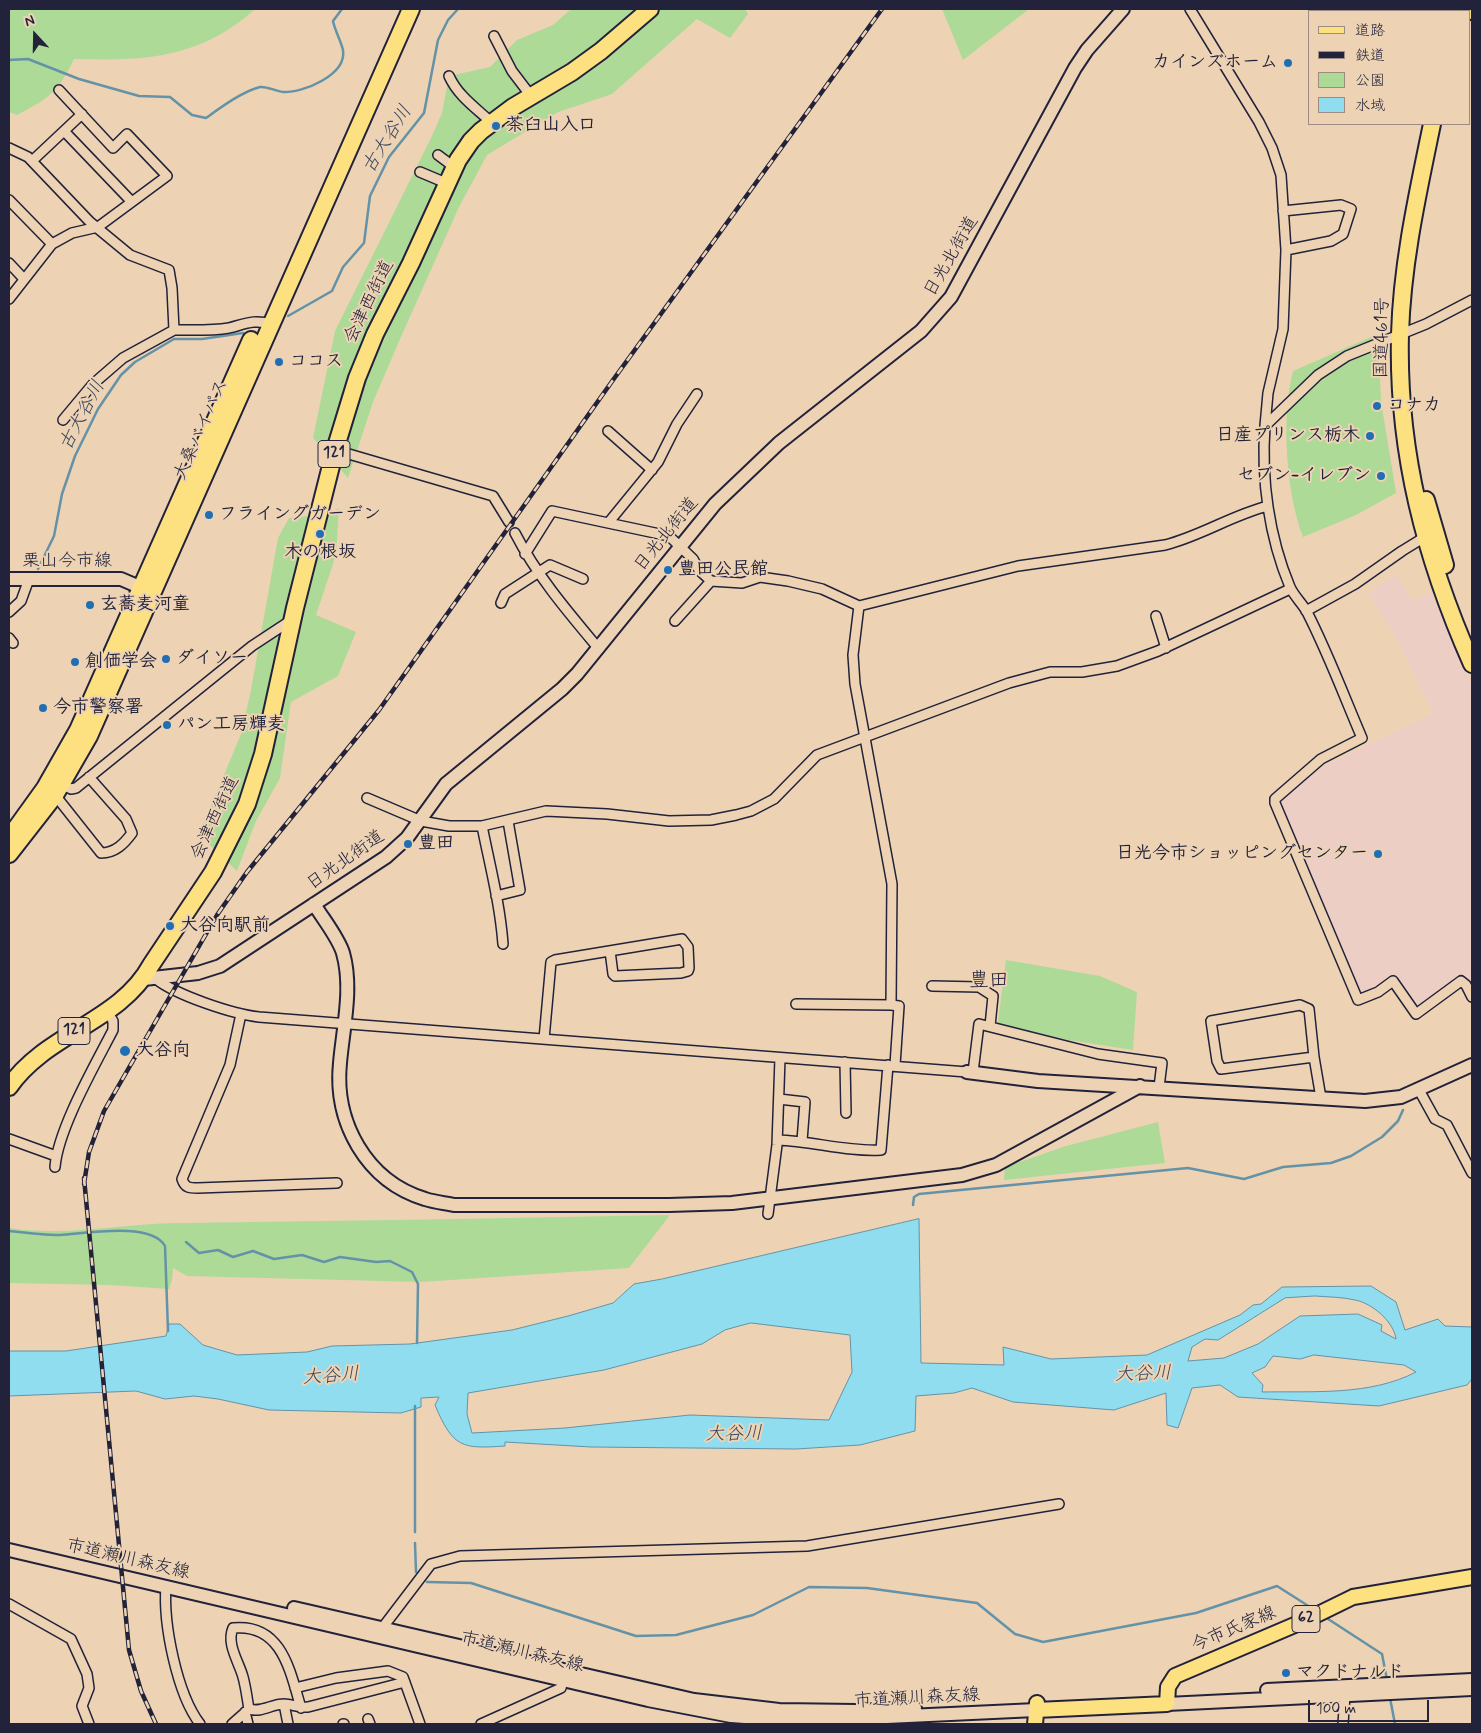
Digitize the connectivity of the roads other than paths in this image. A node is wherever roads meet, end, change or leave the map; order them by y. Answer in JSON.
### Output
{"nodes":[{"id":1,"x":400,"y":9,"type":"edge"},
{"id":2,"x":411,"y":9,"type":"edge"},
{"id":3,"x":650,"y":9,"type":"edge"},
{"id":4,"x":1123,"y":9,"type":"edge"},
{"id":5,"x":1190,"y":9,"type":"edge"},
{"id":6,"x":494,"y":36,"type":"dead end"},
{"id":7,"x":449,"y":76,"type":"dead end"},
{"id":8,"x":59,"y":90,"type":"dead end"},
{"id":9,"x":531,"y":96,"type":"junction"},
{"id":10,"x":82,"y":114,"type":"junction"},
{"id":11,"x":492,"y":123,"type":"junction"},
{"id":12,"x":1432,"y":125,"type":"edge"},
{"id":13,"x":1443,"y":125,"type":"edge"},
{"id":14,"x":64,"y":131,"type":"junction"},
{"id":15,"x":9,"y":148,"type":"edge"},
{"id":16,"x":438,"y":155,"type":"dead end"},
{"id":17,"x":32,"y":161,"type":"junction"},
{"id":18,"x":454,"y":167,"type":"junction"},
{"id":19,"x":420,"y":172,"type":"dead end"},
{"id":20,"x":446,"y":183,"type":"junction"},
{"id":21,"x":9,"y":200,"type":"edge"},
{"id":22,"x":131,"y":200,"type":"junction"},
{"id":23,"x":1282,"y":212,"type":"junction"},
{"id":24,"x":97,"y":227,"type":"junction"},
{"id":25,"x":52,"y":244,"type":"junction"},
{"id":26,"x":1286,"y":250,"type":"junction"},
{"id":27,"x":9,"y":263,"type":"edge"},
{"id":28,"x":24,"y":279,"type":"junction"},
{"id":29,"x":9,"y":299,"type":"edge"},
{"id":30,"x":1472,"y":300,"type":"edge"},
{"id":31,"x":265,"y":322,"type":"junction"},
{"id":32,"x":174,"y":330,"type":"junction"},
{"id":33,"x":1406,"y":332,"type":"junction"},
{"id":34,"x":697,"y":394,"type":"dead end"},
{"id":35,"x":63,"y":420,"type":"dead end"},
{"id":36,"x":1265,"y":426,"type":"junction"},
{"id":37,"x":608,"y":431,"type":"dead end"},
{"id":38,"x":335,"y":450,"type":"junction"},
{"id":39,"x":652,"y":470,"type":"junction"},
{"id":40,"x":1268,"y":506,"type":"junction"},
{"id":41,"x":509,"y":522,"type":"dead end"},
{"id":42,"x":609,"y":522,"type":"junction"},
{"id":43,"x":515,"y":534,"type":"dead end"},
{"id":44,"x":1430,"y":535,"type":"junction"},
{"id":45,"x":680,"y":546,"type":"junction"},
{"id":46,"x":525,"y":554,"type":"junction"},
{"id":47,"x":538,"y":572,"type":"junction"},
{"id":48,"x":29,"y":579,"type":"junction"},
{"id":49,"x":9,"y":580,"type":"edge"},
{"id":50,"x":583,"y":580,"type":"dead end"},
{"id":51,"x":711,"y":581,"type":"junction"},
{"id":52,"x":1290,"y":589,"type":"junction"},
{"id":53,"x":147,"y":590,"type":"junction"},
{"id":54,"x":501,"y":603,"type":"dead end"},
{"id":55,"x":859,"y":606,"type":"junction"},
{"id":56,"x":1306,"y":611,"type":"junction"},
{"id":57,"x":9,"y":612,"type":"edge"},
{"id":58,"x":1156,"y":616,"type":"dead end"},
{"id":59,"x":293,"y":619,"type":"junction"},
{"id":60,"x":675,"y":621,"type":"dead end"},
{"id":61,"x":1472,"y":638,"type":"edge"},
{"id":62,"x":1166,"y":648,"type":"junction"},
{"id":63,"x":599,"y":649,"type":"junction"},
{"id":64,"x":1472,"y":664,"type":"edge"},
{"id":65,"x":866,"y":737,"type":"junction"},
{"id":66,"x":74,"y":750,"type":"junction"},
{"id":67,"x":89,"y":777,"type":"junction"},
{"id":68,"x":58,"y":790,"type":"junction"},
{"id":69,"x":367,"y":798,"type":"dead end"},
{"id":70,"x":421,"y":821,"type":"junction"},
{"id":71,"x":508,"y":821,"type":"junction"},
{"id":72,"x":482,"y":826,"type":"junction"},
{"id":73,"x":9,"y":838,"type":"edge"},
{"id":74,"x":9,"y":854,"type":"edge"},
{"id":75,"x":496,"y":896,"type":"junction"},
{"id":76,"x":314,"y":904,"type":"junction"},
{"id":77,"x":504,"y":944,"type":"dead end"},
{"id":78,"x":610,"y":951,"type":"junction"},
{"id":79,"x":150,"y":979,"type":"junction"},
{"id":80,"x":932,"y":986,"type":"dead end"},
{"id":81,"x":1472,"y":997,"type":"edge"},
{"id":82,"x":796,"y":1004,"type":"dead end"},
{"id":83,"x":891,"y":1005,"type":"junction"},
{"id":84,"x":107,"y":1011,"type":"junction"},
{"id":85,"x":241,"y":1014,"type":"junction"},
{"id":86,"x":344,"y":1023,"type":"junction"},
{"id":87,"x":990,"y":1026,"type":"junction"},
{"id":88,"x":544,"y":1039,"type":"junction"},
{"id":89,"x":1314,"y":1057,"type":"junction"},
{"id":90,"x":780,"y":1058,"type":"junction"},
{"id":91,"x":845,"y":1062,"type":"junction"},
{"id":92,"x":892,"y":1065,"type":"junction"},
{"id":93,"x":1472,"y":1065,"type":"edge"},
{"id":94,"x":970,"y":1072,"type":"junction"},
{"id":95,"x":1140,"y":1086,"type":"junction"},
{"id":96,"x":9,"y":1087,"type":"edge"},
{"id":97,"x":1159,"y":1087,"type":"junction"},
{"id":98,"x":1419,"y":1090,"type":"junction"},
{"id":99,"x":1321,"y":1098,"type":"junction"},
{"id":100,"x":779,"y":1099,"type":"junction"},
{"id":101,"x":846,"y":1113,"type":"dead end"},
{"id":102,"x":9,"y":1139,"type":"edge"},
{"id":103,"x":778,"y":1140,"type":"junction"},
{"id":104,"x":802,"y":1141,"type":"junction"},
{"id":105,"x":56,"y":1156,"type":"junction"},
{"id":106,"x":55,"y":1167,"type":"dead end"},
{"id":107,"x":1472,"y":1173,"type":"edge"},
{"id":108,"x":337,"y":1182,"type":"dead end"},
{"id":109,"x":770,"y":1198,"type":"junction"},
{"id":110,"x":768,"y":1214,"type":"dead end"},
{"id":111,"x":1060,"y":1504,"type":"dead end"},
{"id":112,"x":9,"y":1542,"type":"edge"},
{"id":113,"x":9,"y":1550,"type":"edge"},
{"id":114,"x":1472,"y":1577,"type":"edge"},
{"id":115,"x":166,"y":1586,"type":"junction"},
{"id":116,"x":9,"y":1604,"type":"edge"},
{"id":117,"x":379,"y":1633,"type":"junction"},
{"id":118,"x":564,"y":1676,"type":"junction"},
{"id":119,"x":1472,"y":1680,"type":"edge"},
{"id":120,"x":405,"y":1682,"type":"junction"},
{"id":121,"x":295,"y":1688,"type":"junction"},
{"id":122,"x":1472,"y":1689,"type":"edge"},
{"id":123,"x":1345,"y":1695,"type":"junction"},
{"id":124,"x":1168,"y":1700,"type":"junction"},
{"id":125,"x":284,"y":1704,"type":"junction"},
{"id":126,"x":301,"y":1708,"type":"junction"},
{"id":127,"x":247,"y":1710,"type":"junction"},
{"id":128,"x":1035,"y":1712,"type":"edge"},
{"id":129,"x":89,"y":1724,"type":"edge"},
{"id":130,"x":200,"y":1724,"type":"edge"},
{"id":131,"x":232,"y":1724,"type":"edge"},
{"id":132,"x":248,"y":1724,"type":"edge"},
{"id":133,"x":288,"y":1724,"type":"edge"},
{"id":134,"x":420,"y":1724,"type":"edge"},
{"id":135,"x":481,"y":1724,"type":"edge"},
{"id":136,"x":1343,"y":1724,"type":"edge"}],
"edges":[{"from":1,"to":31,"type":"highway","name":"大桑バイパス"},
{"from":2,"to":31,"type":"highway","name":"大桑バイパス"},
{"from":3,"to":9,"type":"highway","name":"会津西街道","number":"121"},
{"from":4,"to":45,"type":"street","name":"日光北街道"},
{"from":5,"to":23,"type":"street"},
{"from":6,"to":9,"type":"street"},
{"from":7,"to":11,"type":"street"},
{"from":8,"to":10,"type":"street"},
{"from":9,"to":11,"type":"highway","name":"会津西街道","number":"121"},
{"from":10,"to":14,"type":"street"},
{"from":10,"to":22,"type":"street"},
{"from":11,"to":18,"type":"highway","name":"会津西街道","number":"121"},
{"from":12,"to":33,"type":"highway","name":"国道461号"},
{"from":13,"to":33,"type":"highway","name":"国道461号"},
{"from":14,"to":17,"type":"street"},
{"from":14,"to":22,"type":"street"},
{"from":15,"to":17,"type":"street"},
{"from":16,"to":18,"type":"street"},
{"from":17,"to":24,"type":"street"},
{"from":18,"to":20,"type":"highway","name":"会津西街道","number":"121"},
{"from":19,"to":20,"type":"street"},
{"from":20,"to":38,"type":"highway","name":"会津西街道","number":"121"},
{"from":21,"to":25,"type":"street"},
{"from":22,"to":24,"type":"street"},
{"from":23,"to":26,"type":"street"},
{"from":23,"to":26,"type":"street"},
{"from":24,"to":25,"type":"street"},
{"from":24,"to":32,"type":"street"},
{"from":25,"to":28,"type":"street"},
{"from":26,"to":36,"type":"street"},
{"from":27,"to":28,"type":"street"},
{"from":28,"to":29,"type":"street"},
{"from":30,"to":33,"type":"street"},
{"from":31,"to":32,"type":"street"},
{"from":31,"to":53,"type":"highway","name":"大桑バイパス"},
{"from":32,"to":35,"type":"street"},
{"from":33,"to":36,"type":"street"},
{"from":33,"to":44,"type":"highway","name":"国道461号"},
{"from":34,"to":39,"type":"street"},
{"from":36,"to":40,"type":"street"},
{"from":37,"to":39,"type":"street"},
{"from":38,"to":41,"type":"street"},
{"from":38,"to":59,"type":"highway","name":"会津西街道","number":"121"},
{"from":39,"to":42,"type":"street"},
{"from":40,"to":52,"type":"street"},
{"from":40,"to":55,"type":"street"},
{"from":42,"to":45,"type":"street"},
{"from":42,"to":46,"type":"street"},
{"from":43,"to":46,"type":"street"},
{"from":44,"to":56,"type":"street"},
{"from":44,"to":61,"type":"highway","name":"国道461号"},
{"from":44,"to":64,"type":"highway","name":"国道461号"},
{"from":45,"to":51,"type":"street"},
{"from":45,"to":63,"type":"street","name":"日光北街道"},
{"from":46,"to":47,"type":"street"},
{"from":47,"to":50,"type":"street"},
{"from":47,"to":54,"type":"street"},
{"from":47,"to":63,"type":"street"},
{"from":48,"to":49,"type":"street","name":"栗山今市線"},
{"from":48,"to":53,"type":"street","name":"栗山今市線"},
{"from":48,"to":57,"type":"street"},
{"from":51,"to":55,"type":"street"},
{"from":51,"to":60,"type":"street"},
{"from":52,"to":56,"type":"street"},
{"from":52,"to":62,"type":"street"},
{"from":53,"to":66,"type":"highway","name":"大桑バイパス"},
{"from":55,"to":65,"type":"street"},
{"from":56,"to":81,"type":"street"},
{"from":58,"to":62,"type":"street"},
{"from":59,"to":67,"type":"street"},
{"from":59,"to":79,"type":"highway","name":"会津西街道","number":"121"},
{"from":62,"to":65,"type":"street"},
{"from":63,"to":70,"type":"street","name":"日光北街道"},
{"from":65,"to":71,"type":"street"},
{"from":65,"to":83,"type":"street"},
{"from":66,"to":68,"type":"highway","name":"大桑バイパス"},
{"from":66,"to":73,"type":"highway","name":"大桑バイパス"},
{"from":67,"to":68,"type":"street"},
{"from":67,"to":68,"type":"street"},
{"from":68,"to":74,"type":"highway","name":"大桑バイパス"},
{"from":69,"to":70,"type":"street"},
{"from":70,"to":72,"type":"street"},
{"from":70,"to":76,"type":"street","name":"日光北街道"},
{"from":71,"to":72,"type":"street"},
{"from":71,"to":75,"type":"street"},
{"from":72,"to":75,"type":"street"},
{"from":75,"to":77,"type":"street"},
{"from":76,"to":79,"type":"street","name":"日光北街道"},
{"from":76,"to":86,"type":"street"},
{"from":78,"to":78,"type":"street"},
{"from":78,"to":88,"type":"street"},
{"from":79,"to":84,"type":"highway","name":"会津西街道","number":"121"},
{"from":79,"to":85,"type":"street"},
{"from":80,"to":87,"type":"street"},
{"from":82,"to":83,"type":"street"},
{"from":83,"to":92,"type":"street"},
{"from":84,"to":96,"type":"highway","name":"会津西街道","number":"121"},
{"from":84,"to":105,"type":"street"},
{"from":85,"to":86,"type":"street"},
{"from":85,"to":108,"type":"street"},
{"from":86,"to":88,"type":"street"},
{"from":86,"to":109,"type":"street"},
{"from":87,"to":94,"type":"street"},
{"from":87,"to":97,"type":"street"},
{"from":88,"to":90,"type":"street"},
{"from":89,"to":89,"type":"street"},
{"from":89,"to":99,"type":"street"},
{"from":90,"to":91,"type":"street"},
{"from":90,"to":100,"type":"street"},
{"from":91,"to":92,"type":"street"},
{"from":91,"to":101,"type":"street"},
{"from":92,"to":94,"type":"street"},
{"from":92,"to":104,"type":"street"},
{"from":93,"to":98,"type":"street"},
{"from":94,"to":95,"type":"street"},
{"from":95,"to":97,"type":"street"},
{"from":95,"to":109,"type":"street"},
{"from":97,"to":99,"type":"street"},
{"from":98,"to":99,"type":"street"},
{"from":98,"to":107,"type":"street"},
{"from":100,"to":103,"type":"street"},
{"from":100,"to":104,"type":"street"},
{"from":102,"to":105,"type":"street"},
{"from":103,"to":104,"type":"street"},
{"from":103,"to":109,"type":"street"},
{"from":105,"to":106,"type":"street"},
{"from":109,"to":110,"type":"street"},
{"from":111,"to":117,"type":"street"},
{"from":112,"to":117,"type":"street","name":"市道瀬川森友線"},
{"from":113,"to":115,"type":"street","name":"市道瀬川森友線"},
{"from":114,"to":124,"type":"main road","name":"今市氏家線","number":"62"},
{"from":115,"to":117,"type":"street","name":"市道瀬川森友線"},
{"from":115,"to":130,"type":"street"},
{"from":116,"to":129,"type":"street"},
{"from":117,"to":118,"type":"street","name":"市道瀬川森友線"},
{"from":118,"to":128,"type":"street","name":"市道瀬川森友線"},
{"from":118,"to":135,"type":"street"},
{"from":119,"to":124,"type":"street"},
{"from":120,"to":121,"type":"street"},
{"from":120,"to":126,"type":"street"},
{"from":120,"to":134,"type":"street"},
{"from":121,"to":126,"type":"street"},
{"from":121,"to":127,"type":"street"},
{"from":122,"to":123,"type":"street"},
{"from":123,"to":124,"type":"street"},
{"from":123,"to":136,"type":"street"},
{"from":124,"to":128,"type":"main road"},
{"from":125,"to":126,"type":"street"},
{"from":125,"to":127,"type":"street"},
{"from":125,"to":133,"type":"street"},
{"from":127,"to":131,"type":"street"},
{"from":127,"to":132,"type":"street"}]}
